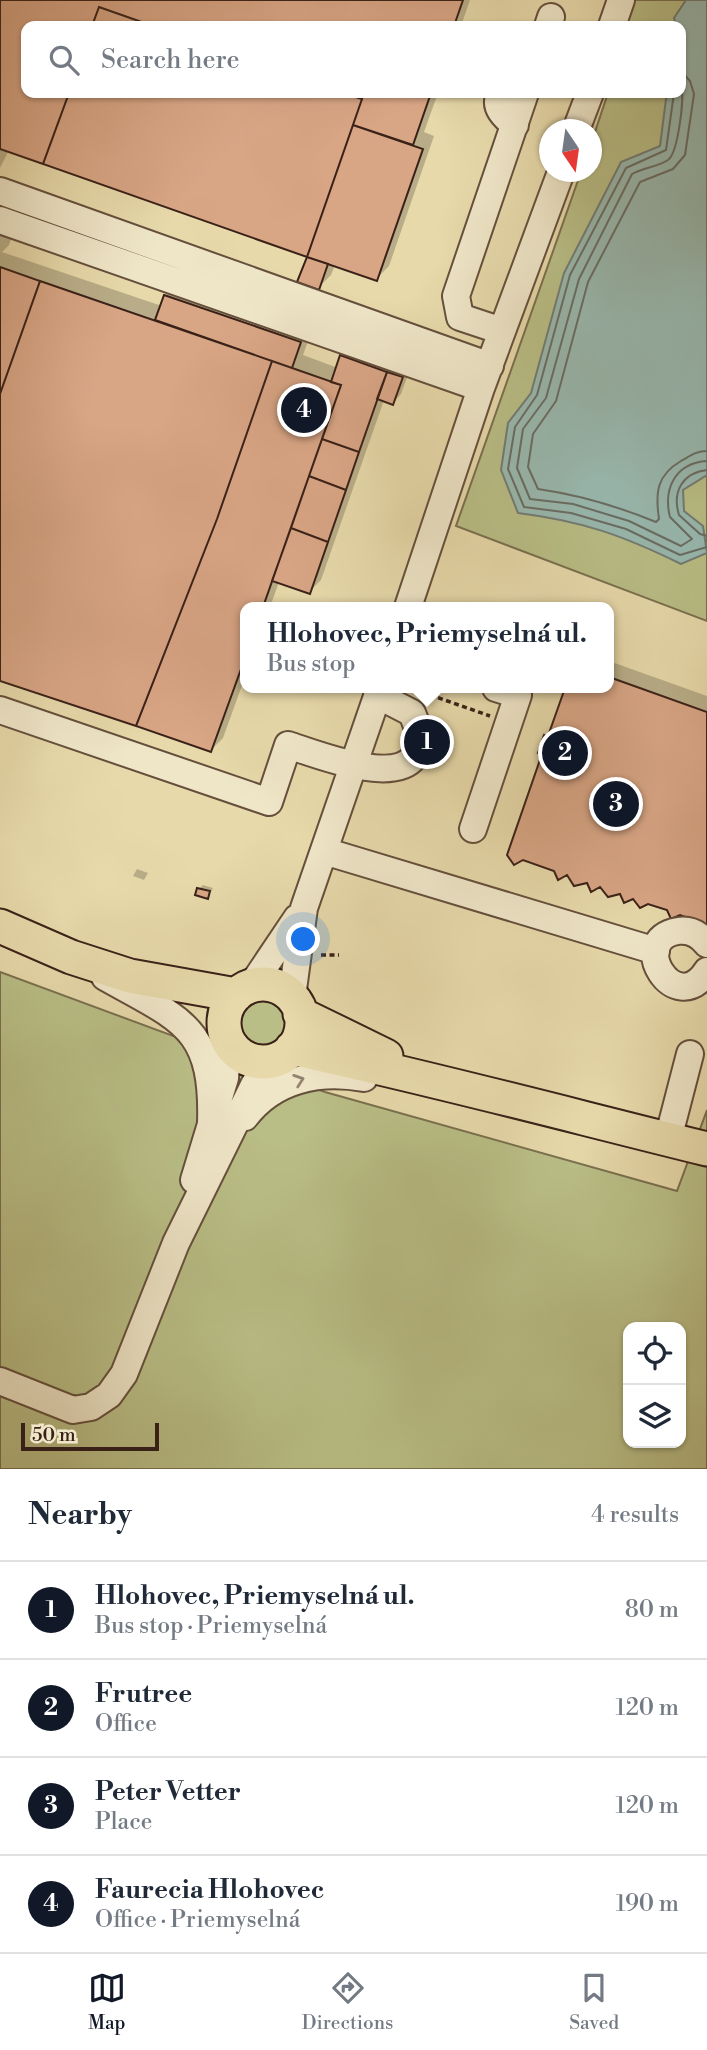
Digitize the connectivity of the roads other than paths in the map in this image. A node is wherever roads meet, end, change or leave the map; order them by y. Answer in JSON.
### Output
{"nodes":[{"id":1,"x":621,"y":0,"type":"edge"},
{"id":2,"x":614,"y":21,"type":"edge"},
{"id":3,"x":500,"y":98,"type":"edge"},
{"id":4,"x":523,"y":98,"type":"edge"},
{"id":5,"x":588,"y":98,"type":"edge"},
{"id":6,"x":580,"y":119,"type":"edge"},
{"id":7,"x":515,"y":125,"type":"junction"},
{"id":8,"x":557,"y":182,"type":"edge"},
{"id":9,"x":0,"y":191,"type":"edge"},
{"id":10,"x":0,"y":220,"type":"edge"},
{"id":11,"x":502,"y":331,"type":"junction"},
{"id":12,"x":485,"y":377,"type":"junction"},
{"id":13,"x":410,"y":602,"type":"edge"},
{"id":14,"x":379,"y":693,"type":"edge"},
{"id":15,"x":381,"y":693,"type":"edge"},
{"id":16,"x":512,"y":693,"type":"edge"},
{"id":17,"x":0,"y":710,"type":"edge"},
{"id":18,"x":353,"y":765,"type":"junction"},
{"id":19,"x":473,"y":829,"type":"dead end"},
{"id":20,"x":324,"y":851,"type":"junction"},
{"id":21,"x":304,"y":908,"type":"junction"},
{"id":22,"x":0,"y":926,"type":"edge"},
{"id":23,"x":707,"y":944,"type":"edge"},
{"id":24,"x":656,"y":951,"type":"junction"},
{"id":25,"x":71,"y":957,"type":"junction"},
{"id":26,"x":707,"y":971,"type":"edge"},
{"id":27,"x":296,"y":1006,"type":"junction"},
{"id":28,"x":235,"y":1011,"type":"junction"},
{"id":29,"x":281,"y":1054,"type":"junction"},
{"id":30,"x":690,"y":1054,"type":"dead end"},
{"id":31,"x":432,"y":1078,"type":"junction"},
{"id":32,"x":475,"y":1091,"type":"junction"},
{"id":33,"x":220,"y":1130,"type":"junction"},
{"id":34,"x":668,"y":1139,"type":"junction"},
{"id":35,"x":707,"y":1149,"type":"edge"},
{"id":36,"x":0,"y":1381,"type":"edge"}],
"edges":[{"from":1,"to":2,"type":"street"},
{"from":3,"to":7,"type":"street"},
{"from":4,"to":7,"type":"street"},
{"from":5,"to":6,"type":"street"},
{"from":7,"to":11,"type":"street"},
{"from":8,"to":11,"type":"street"},
{"from":9,"to":12,"type":"street"},
{"from":10,"to":12,"type":"street"},
{"from":11,"to":12,"type":"street"},
{"from":12,"to":13,"type":"street"},
{"from":14,"to":18,"type":"street"},
{"from":15,"to":18,"type":"street"},
{"from":16,"to":19,"type":"street"},
{"from":17,"to":18,"type":"street"},
{"from":18,"to":20,"type":"street"},
{"from":20,"to":21,"type":"street"},
{"from":20,"to":24,"type":"street"},
{"from":21,"to":27,"type":"street"},
{"from":21,"to":28,"type":"street"},
{"from":22,"to":25,"type":"main road"},
{"from":23,"to":24,"type":"street"},
{"from":24,"to":26,"type":"street"},
{"from":25,"to":28,"type":"main road"},
{"from":25,"to":33,"type":"street"},
{"from":27,"to":28,"type":"main road"},
{"from":27,"to":29,"type":"main road"},
{"from":27,"to":31,"type":"main road"},
{"from":28,"to":29,"type":"main road"},
{"from":28,"to":33,"type":"street"},
{"from":29,"to":31,"type":"main road"},
{"from":29,"to":33,"type":"street"},
{"from":30,"to":34,"type":"street"},
{"from":31,"to":32,"type":"main road"},
{"from":33,"to":32,"type":"street","one_way":true},
{"from":32,"to":34,"type":"main road"},
{"from":33,"to":36,"type":"street"},
{"from":34,"to":35,"type":"main road"}]}
